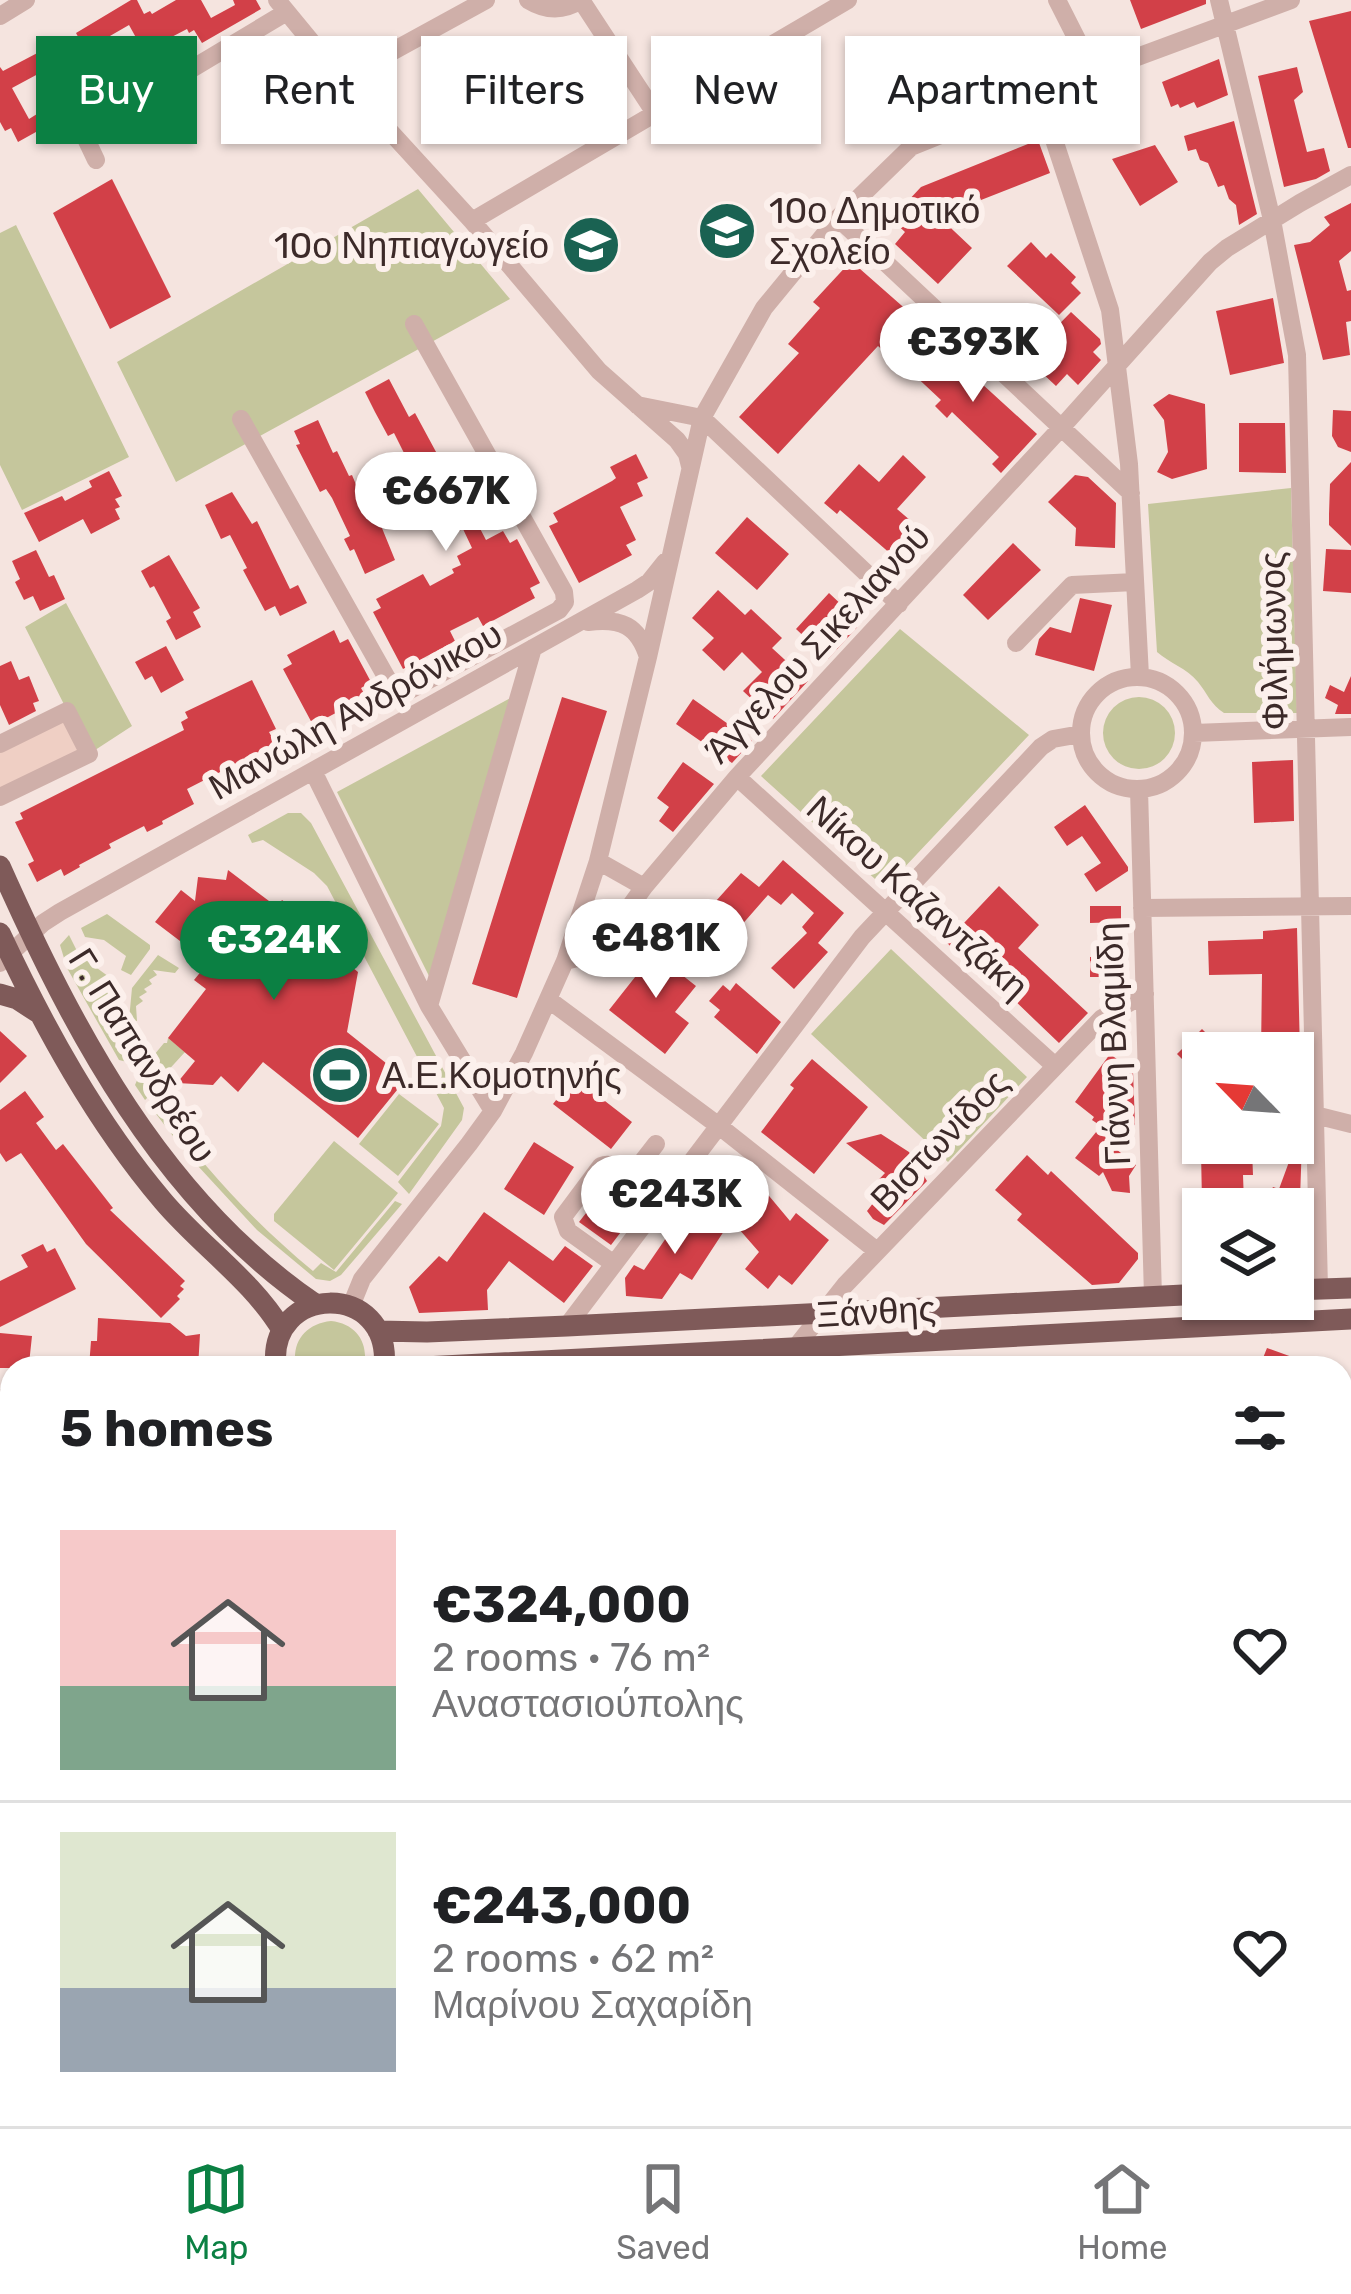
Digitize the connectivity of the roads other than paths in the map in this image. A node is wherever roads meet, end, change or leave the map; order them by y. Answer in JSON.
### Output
{"nodes":[{"id":1,"x":26,"y":0,"type":"edge"},
{"id":2,"x":486,"y":0,"type":"edge"},
{"id":3,"x":528,"y":0,"type":"edge"},
{"id":4,"x":581,"y":0,"type":"edge"},
{"id":5,"x":848,"y":0,"type":"edge"},
{"id":6,"x":1057,"y":0,"type":"edge"},
{"id":7,"x":1219,"y":0,"type":"edge"},
{"id":8,"x":1291,"y":0,"type":"edge"},
{"id":9,"x":281,"y":7,"type":"edge"},
{"id":10,"x":0,"y":16,"type":"edge"},
{"id":11,"x":1225,"y":22,"type":"junction"},
{"id":12,"x":306,"y":36,"type":"edge"},
{"id":13,"x":787,"y":36,"type":"edge"},
{"id":14,"x":1075,"y":36,"type":"edge"},
{"id":15,"x":397,"y":49,"type":"edge"},
{"id":16,"x":1140,"y":55,"type":"edge"},
{"id":17,"x":651,"y":107,"type":"edge"},
{"id":18,"x":651,"y":115,"type":"edge"},
{"id":19,"x":397,"y":139,"type":"edge"},
{"id":20,"x":918,"y":144,"type":"edge"},
{"id":21,"x":1056,"y":144,"type":"edge"},
{"id":22,"x":96,"y":160,"type":"dead end"},
{"id":23,"x":1351,"y":176,"type":"edge"},
{"id":24,"x":838,"y":218,"type":"junction"},
{"id":25,"x":472,"y":220,"type":"junction"},
{"id":26,"x":1272,"y":220,"type":"junction"},
{"id":27,"x":414,"y":325,"type":"dead end"},
{"id":28,"x":1119,"y":365,"type":"junction"},
{"id":29,"x":636,"y":405,"type":"junction"},
{"id":30,"x":702,"y":418,"type":"junction"},
{"id":31,"x":241,"y":419,"type":"dead end"},
{"id":32,"x":1061,"y":428,"type":"junction"},
{"id":33,"x":690,"y":469,"type":"junction"},
{"id":34,"x":1131,"y":493,"type":"junction"},
{"id":35,"x":672,"y":554,"type":"junction"},
{"id":36,"x":1135,"y":582,"type":"junction"},
{"id":37,"x":899,"y":604,"type":"junction"},
{"id":38,"x":578,"y":624,"type":"junction"},
{"id":39,"x":1016,"y":643,"type":"dead end"},
{"id":40,"x":533,"y":649,"type":"junction"},
{"id":41,"x":477,"y":654,"type":"junction"},
{"id":42,"x":648,"y":657,"type":"junction"},
{"id":43,"x":488,"y":673,"type":"junction"},
{"id":44,"x":1140,"y":676,"type":"junction"},
{"id":45,"x":1351,"y":727,"type":"edge"},
{"id":46,"x":1308,"y":728,"type":"junction"},
{"id":47,"x":1194,"y":733,"type":"junction"},
{"id":48,"x":1081,"y":734,"type":"junction"},
{"id":49,"x":0,"y":744,"type":"edge"},
{"id":50,"x":313,"y":771,"type":"junction"},
{"id":51,"x":737,"y":777,"type":"junction"},
{"id":52,"x":1139,"y":789,"type":"junction"},
{"id":53,"x":0,"y":797,"type":"edge"},
{"id":54,"x":598,"y":861,"type":"junction"},
{"id":55,"x":0,"y":866,"type":"edge"},
{"id":56,"x":644,"y":887,"type":"junction"},
{"id":57,"x":1351,"y":905,"type":"edge"},
{"id":58,"x":1312,"y":906,"type":"junction"},
{"id":59,"x":1142,"y":908,"type":"junction"},
{"id":60,"x":885,"y":912,"type":"junction"},
{"id":61,"x":31,"y":934,"type":"junction"},
{"id":62,"x":3,"y":950,"type":"edge"},
{"id":63,"x":566,"y":961,"type":"junction"},
{"id":64,"x":0,"y":994,"type":"edge"},
{"id":65,"x":1144,"y":994,"type":"junction"},
{"id":66,"x":549,"y":1000,"type":"junction"},
{"id":67,"x":429,"y":1006,"type":"junction"},
{"id":68,"x":43,"y":1018,"type":"junction"},
{"id":69,"x":1055,"y":1066,"type":"junction"},
{"id":70,"x":493,"y":1111,"type":"junction"},
{"id":71,"x":1315,"y":1115,"type":"junction"},
{"id":72,"x":1351,"y":1124,"type":"edge"},
{"id":73,"x":719,"y":1126,"type":"junction"},
{"id":74,"x":656,"y":1144,"type":"dead end"},
{"id":75,"x":877,"y":1251,"type":"junction"},
{"id":76,"x":614,"y":1264,"type":"junction"},
{"id":77,"x":1314,"y":1288,"type":"edge"},
{"id":78,"x":1319,"y":1288,"type":"junction"},
{"id":79,"x":1351,"y":1288,"type":"edge"},
{"id":80,"x":1182,"y":1295,"type":"edge"},
{"id":81,"x":1153,"y":1297,"type":"junction"},
{"id":82,"x":315,"y":1304,"type":"junction"},
{"id":83,"x":351,"y":1306,"type":"junction"},
{"id":84,"x":820,"y":1314,"type":"junction"},
{"id":85,"x":1351,"y":1319,"type":"edge"},
{"id":86,"x":567,"y":1326,"type":"junction"},
{"id":87,"x":282,"y":1330,"type":"junction"},
{"id":88,"x":378,"y":1331,"type":"junction"},
{"id":89,"x":796,"y":1348,"type":"junction"},
{"id":90,"x":276,"y":1356,"type":"edge"},
{"id":91,"x":384,"y":1356,"type":"edge"},
{"id":92,"x":640,"y":1356,"type":"edge"}],
"edges":[{"from":1,"to":10,"type":"street"},
{"from":2,"to":15,"type":"street"},
{"from":3,"to":4,"type":"street"},
{"from":4,"to":17,"type":"street"},
{"from":5,"to":13,"type":"street"},
{"from":6,"to":14,"type":"street"},
{"from":7,"to":11,"type":"street","name":"Φιλήμωνος"},
{"from":8,"to":11,"type":"street"},
{"from":9,"to":12,"type":"street"},
{"from":9,"to":22,"type":"street"},
{"from":11,"to":16,"type":"street"},
{"from":11,"to":26,"type":"street","name":"Φιλήμωνος"},
{"from":18,"to":25,"type":"street"},
{"from":19,"to":25,"type":"street"},
{"from":20,"to":24,"type":"street"},
{"from":21,"to":28,"type":"street"},
{"from":23,"to":26,"type":"street","name":"Άγγελου Σικελιανού"},
{"from":24,"to":30,"type":"street"},
{"from":24,"to":32,"type":"street"},
{"from":25,"to":29,"type":"street"},
{"from":26,"to":28,"type":"street","name":"Άγγελου Σικελιανού"},
{"from":26,"to":46,"type":"street","name":"Φιλήμωνος"},
{"from":27,"to":41,"type":"street"},
{"from":28,"to":32,"type":"street","name":"Άγγελου Σικελιανού"},
{"from":28,"to":34,"type":"street"},
{"from":29,"to":30,"type":"street"},
{"from":29,"to":33,"type":"street"},
{"from":30,"to":33,"type":"street"},
{"from":30,"to":37,"type":"street"},
{"from":31,"to":41,"type":"street"},
{"from":32,"to":34,"type":"street"},
{"from":32,"to":37,"type":"street","name":"Άγγελου Σικελιανού"},
{"from":33,"to":35,"type":"street"},
{"from":34,"to":36,"type":"street"},
{"from":35,"to":38,"type":"street","name":"Μανώλη Ανδρόνικου"},
{"from":35,"to":42,"type":"street"},
{"from":36,"to":39,"type":"street"},
{"from":36,"to":44,"type":"street"},
{"from":37,"to":51,"type":"street","name":"Άγγελου Σικελιανού"},
{"from":38,"to":40,"type":"street","name":"Μανώλη Ανδρόνικου"},
{"from":38,"to":42,"type":"street"},
{"from":40,"to":43,"type":"street","name":"Μανώλη Ανδρόνικου"},
{"from":40,"to":67,"type":"street"},
{"from":41,"to":43,"type":"street"},
{"from":42,"to":54,"type":"street"},
{"from":43,"to":50,"type":"street","name":"Μανώλη Ανδρόνικου"},
{"from":44,"to":47,"type":"street"},
{"from":44,"to":48,"type":"street"},
{"from":45,"to":46,"type":"street"},
{"from":46,"to":47,"type":"street"},
{"from":46,"to":58,"type":"street","name":"Φιλήμωνος"},
{"from":47,"to":52,"type":"street"},
{"from":48,"to":52,"type":"street"},
{"from":48,"to":60,"type":"street"},
{"from":49,"to":53,"type":"street"},
{"from":50,"to":61,"type":"street","name":"Μανώλη Ανδρόνικου"},
{"from":50,"to":67,"type":"street"},
{"from":51,"to":56,"type":"street","name":"Άγγελου Σικελιανού"},
{"from":51,"to":60,"type":"street","name":"Νίκου Καζαντζάκη"},
{"from":52,"to":59,"type":"street","name":"Γιάννη Βλαμίδη"},
{"from":54,"to":56,"type":"street"},
{"from":54,"to":63,"type":"street"},
{"from":55,"to":61,"type":"main road","name":"Γ. Παπανδρέου"},
{"from":56,"to":63,"type":"street","name":"Άγγελου Σικελιανού"},
{"from":57,"to":58,"type":"street"},
{"from":58,"to":59,"type":"street"},
{"from":58,"to":71,"type":"street","name":"Φιλήμωνος"},
{"from":59,"to":65,"type":"street","name":"Γιάννη Βλαμίδη"},
{"from":60,"to":69,"type":"street","name":"Νίκου Καζαντζάκη"},
{"from":60,"to":73,"type":"street"},
{"from":61,"to":62,"type":"street","name":"Μανώλη Ανδρόνικου"},
{"from":61,"to":82,"type":"main road","name":"Γ. Παπανδρέου"},
{"from":62,"to":68,"type":"main road","name":"Γ. Παπανδρέου"},
{"from":63,"to":66,"type":"street"},
{"from":64,"to":68,"type":"main road"},
{"from":65,"to":69,"type":"street","name":"Βιστωνίδος"},
{"from":65,"to":81,"type":"street","name":"Γιάννη Βλαμίδη"},
{"from":66,"to":70,"type":"street"},
{"from":66,"to":73,"type":"street"},
{"from":67,"to":70,"type":"street"},
{"from":68,"to":87,"type":"main road","name":"Γ. Παπανδρέου"},
{"from":69,"to":75,"type":"street","name":"Βιστωνίδος"},
{"from":70,"to":83,"type":"street"},
{"from":71,"to":72,"type":"street"},
{"from":71,"to":78,"type":"street","name":"Φιλήμωνος"},
{"from":73,"to":75,"type":"street"},
{"from":73,"to":76,"type":"street"},
{"from":74,"to":76,"type":"street"},
{"from":75,"to":84,"type":"street","name":"Βιστωνίδος"},
{"from":76,"to":86,"type":"street"},
{"from":77,"to":78,"type":"main road"},
{"from":78,"to":79,"type":"main road"},
{"from":80,"to":81,"type":"main road","name":"Ξάνθης"},
{"from":81,"to":84,"type":"main road","name":"Ξάνθης"},
{"from":82,"to":83,"type":"main road"},
{"from":82,"to":87,"type":"main road"},
{"from":83,"to":88,"type":"main road"},
{"from":84,"to":86,"type":"main road","name":"Ξάνθης"},
{"from":84,"to":89,"type":"street","name":"Βιστωνίδος"},
{"from":85,"to":89,"type":"main road","name":"Ξάνθης"},
{"from":86,"to":88,"type":"main road","name":"Ξάνθης"},
{"from":87,"to":90,"type":"main road"},
{"from":88,"to":91,"type":"main road"},
{"from":89,"to":92,"type":"main road","name":"Ξάνθης"}]}
